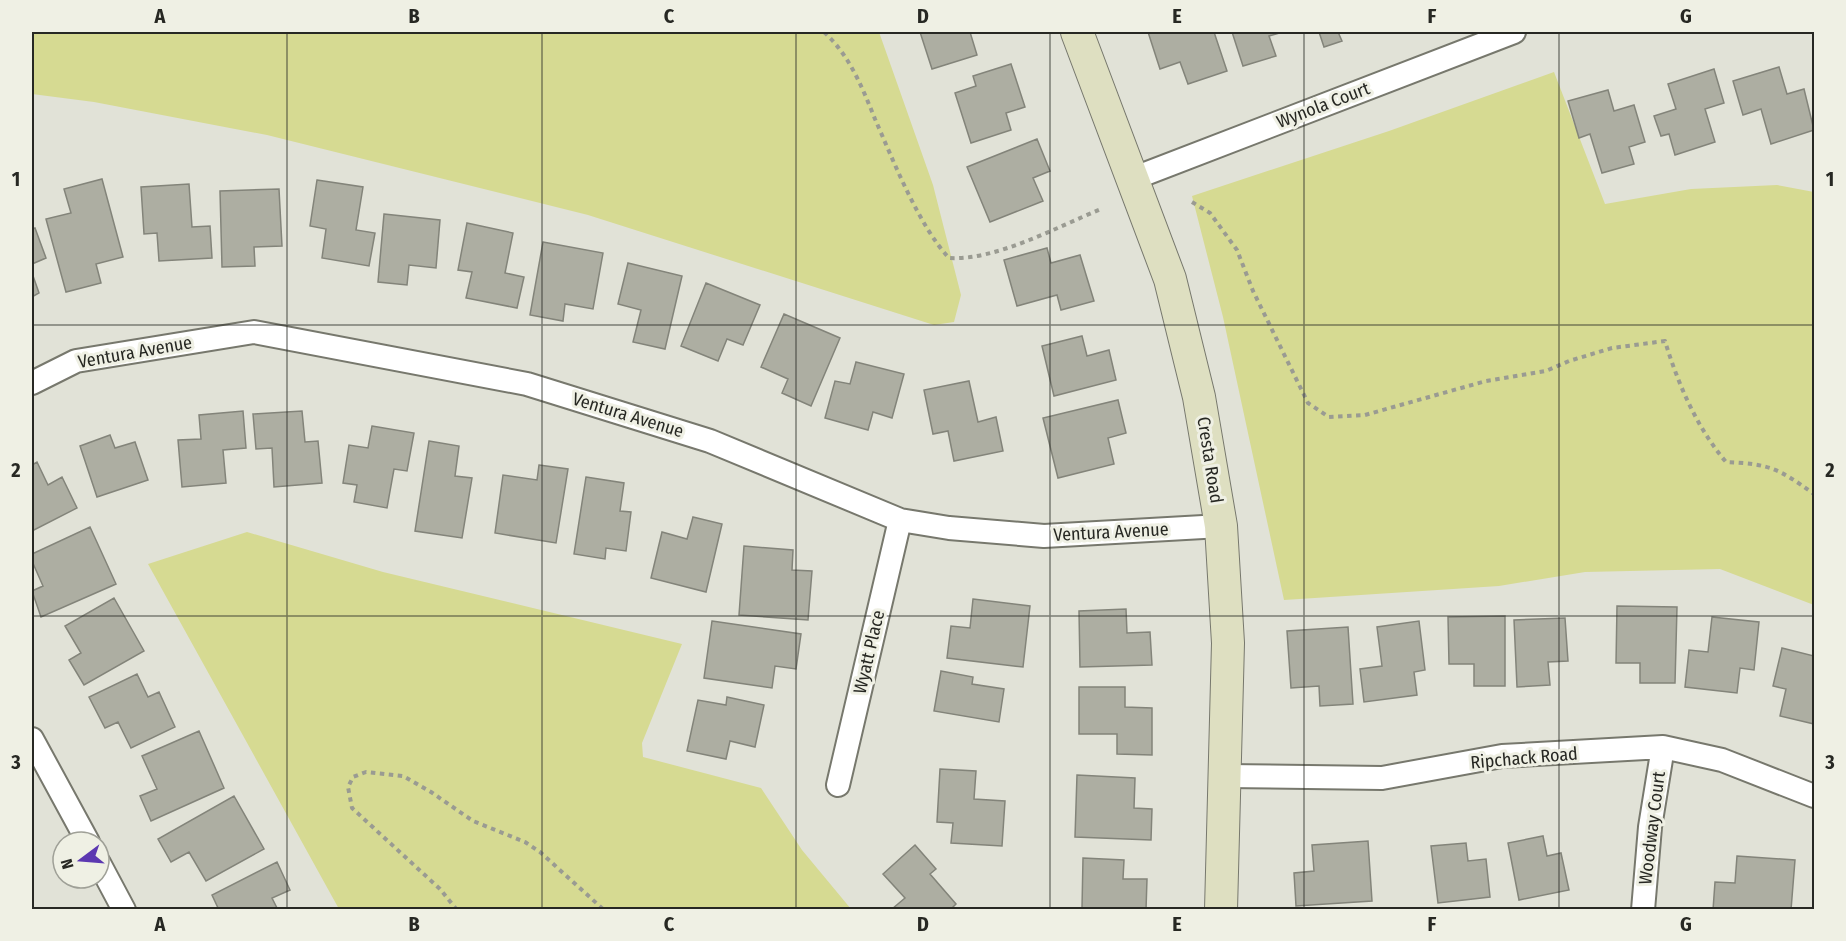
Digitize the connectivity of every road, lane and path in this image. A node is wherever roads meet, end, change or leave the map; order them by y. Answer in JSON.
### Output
{"nodes":[{"id":1,"x":824,"y":32,"type":"edge"},
{"id":2,"x":1077,"y":32,"type":"edge"},
{"id":3,"x":1514,"y":32,"type":"edge"},
{"id":4,"x":1132,"y":179,"type":"junction"},
{"id":5,"x":1192,"y":202,"type":"dead end"},
{"id":6,"x":1101,"y":209,"type":"dead end"},
{"id":7,"x":32,"y":383,"type":"edge"},
{"id":8,"x":1815,"y":494,"type":"edge"},
{"id":9,"x":900,"y":520,"type":"junction"},
{"id":10,"x":1221,"y":526,"type":"junction"},
{"id":11,"x":32,"y":739,"type":"edge"},
{"id":12,"x":1663,"y":747,"type":"junction"},
{"id":13,"x":1226,"y":776,"type":"junction"},
{"id":14,"x":838,"y":785,"type":"dead end"},
{"id":15,"x":1815,"y":796,"type":"edge"},
{"id":16,"x":81,"y":830,"type":"edge"},
{"id":17,"x":111,"y":885,"type":"edge"},
{"id":18,"x":124,"y":909,"type":"edge"},
{"id":19,"x":457,"y":909,"type":"edge"},
{"id":20,"x":604,"y":909,"type":"edge"},
{"id":21,"x":1221,"y":909,"type":"edge"},
{"id":22,"x":1643,"y":909,"type":"edge"}],
"edges":[{"from":1,"to":6,"type":"path"},
{"from":2,"to":4,"type":"street","name":"Cresta Road"},
{"from":3,"to":4,"type":"street","name":"Wynola Court"},
{"from":4,"to":10,"type":"street","name":"Cresta Road"},
{"from":5,"to":8,"type":"path"},
{"from":7,"to":9,"type":"street","name":"Ventura Avenue"},
{"from":9,"to":10,"type":"street","name":"Ventura Avenue"},
{"from":9,"to":14,"type":"street","name":"Wyatt Place"},
{"from":10,"to":13,"type":"street","name":"Cresta Road"},
{"from":11,"to":16,"type":"street"},
{"from":12,"to":13,"type":"street","name":"Ripchack Road"},
{"from":12,"to":15,"type":"street","name":"Ripchack Road"},
{"from":12,"to":22,"type":"street","name":"Woodway Court"},
{"from":13,"to":21,"type":"street","name":"Cresta Road"},
{"from":17,"to":18,"type":"street"},
{"from":19,"to":20,"type":"path"}]}
